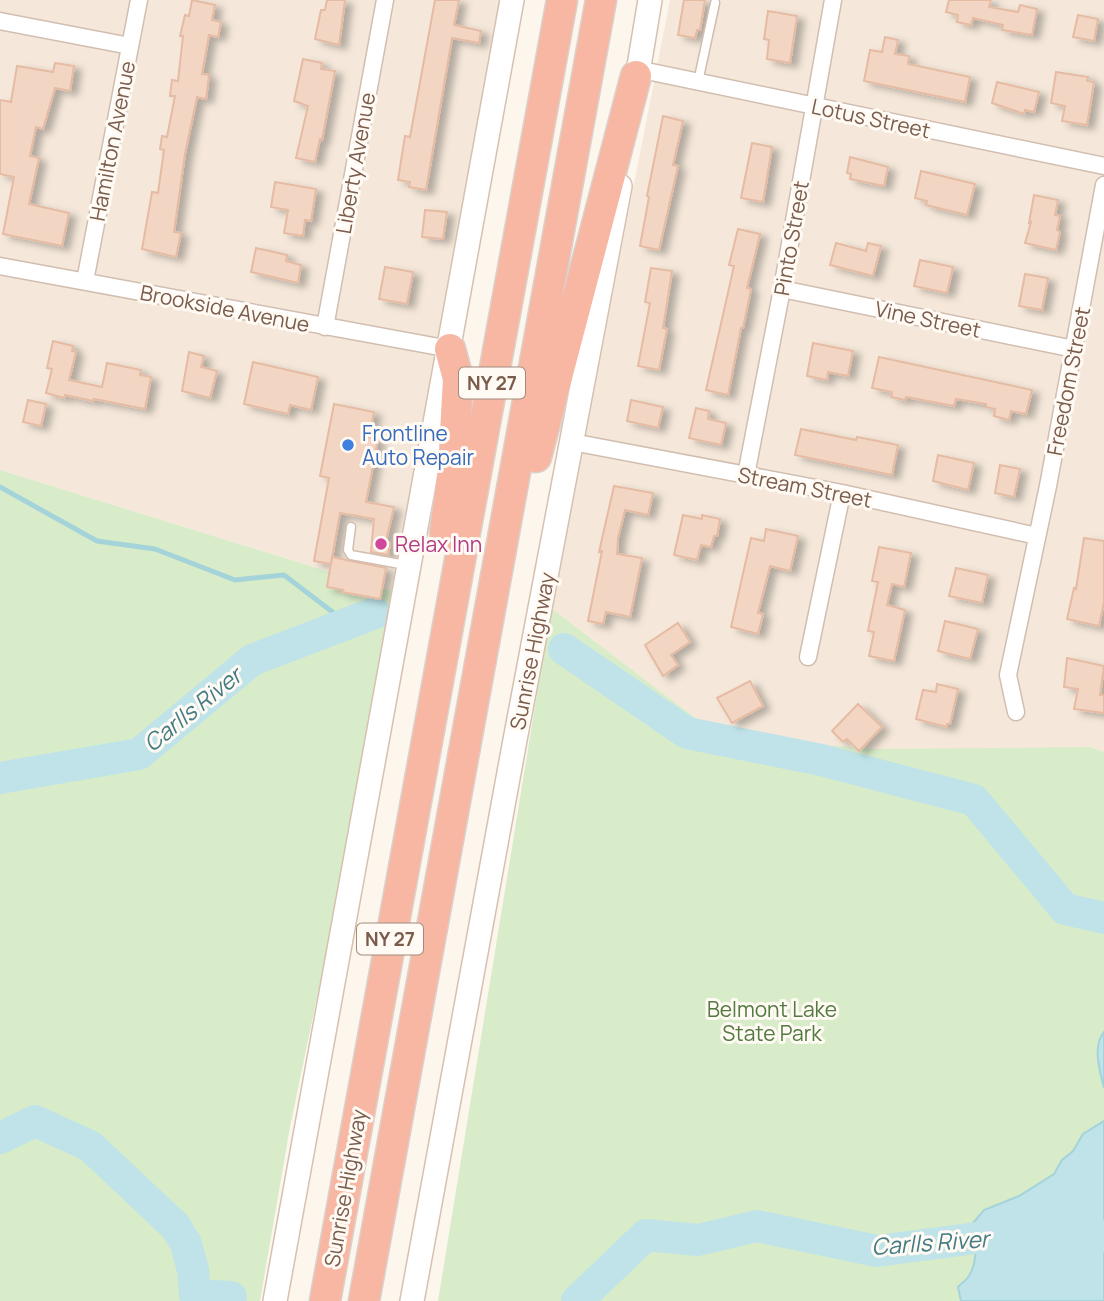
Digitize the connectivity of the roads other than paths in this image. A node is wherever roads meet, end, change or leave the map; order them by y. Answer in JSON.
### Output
{"nodes":[{"id":1,"x":139,"y":0,"type":"edge"},
{"id":2,"x":385,"y":0,"type":"edge"},
{"id":3,"x":512,"y":0,"type":"edge"},
{"id":4,"x":562,"y":0,"type":"edge"},
{"id":5,"x":601,"y":0,"type":"edge"},
{"id":6,"x":650,"y":0,"type":"edge"},
{"id":7,"x":833,"y":0,"type":"edge"},
{"id":8,"x":715,"y":3,"type":"dead end"},
{"id":9,"x":0,"y":21,"type":"edge"},
{"id":10,"x":130,"y":46,"type":"junction"},
{"id":11,"x":637,"y":73,"type":"junction"},
{"id":12,"x":698,"y":82,"type":"junction"},
{"id":13,"x":814,"y":106,"type":"junction"},
{"id":14,"x":1104,"y":166,"type":"edge"},
{"id":15,"x":1104,"y":185,"type":"edge"},
{"id":16,"x":0,"y":265,"type":"edge"},
{"id":17,"x":85,"y":281,"type":"junction"},
{"id":18,"x":782,"y":289,"type":"junction"},
{"id":19,"x":326,"y":327,"type":"junction"},
{"id":20,"x":450,"y":349,"type":"junction"},
{"id":21,"x":1074,"y":349,"type":"junction"},
{"id":22,"x":572,"y":442,"type":"junction"},
{"id":23,"x":746,"y":475,"type":"junction"},
{"id":24,"x":842,"y":493,"type":"junction"},
{"id":25,"x":351,"y":527,"type":"dead end"},
{"id":26,"x":1037,"y":536,"type":"junction"},
{"id":27,"x":410,"y":565,"type":"junction"},
{"id":28,"x":496,"y":577,"type":"junction"},
{"id":29,"x":808,"y":657,"type":"dead end"},
{"id":30,"x":1016,"y":712,"type":"dead end"},
{"id":31,"x":422,"y":766,"type":"junction"},
{"id":32,"x":275,"y":1301,"type":"edge"},
{"id":33,"x":324,"y":1301,"type":"edge"},
{"id":34,"x":364,"y":1301,"type":"edge"},
{"id":35,"x":412,"y":1301,"type":"edge"}],
"edges":[{"from":1,"to":10,"type":"street","name":"Hamilton Avenue"},
{"from":2,"to":19,"type":"street","name":"Liberty Avenue"},
{"from":3,"to":20,"type":"main road"},
{"from":4,"to":31,"type":"highway","name":"Sunrise Highway","number":"NY 27"},
{"from":5,"to":28,"type":"highway","name":"Sunrise Highway","number":"NY 27"},
{"from":6,"to":11,"type":"main road","name":"Sunrise Highway"},
{"from":7,"to":13,"type":"street","name":"Pinto Street"},
{"from":8,"to":12,"type":"lane"},
{"from":9,"to":10,"type":"street"},
{"from":10,"to":17,"type":"street","name":"Hamilton Avenue"},
{"from":11,"to":12,"type":"street","name":"Lotus Street"},
{"from":11,"to":22,"type":"main road","name":"Sunrise Highway"},
{"from":11,"to":28,"type":"highway"},
{"from":12,"to":13,"type":"street","name":"Lotus Street"},
{"from":13,"to":14,"type":"street","name":"Lotus Street"},
{"from":13,"to":18,"type":"street","name":"Pinto Street"},
{"from":15,"to":21,"type":"street","name":"Freedom Street"},
{"from":16,"to":17,"type":"street","name":"Brookside Avenue"},
{"from":17,"to":19,"type":"street","name":"Brookside Avenue"},
{"from":18,"to":21,"type":"street","name":"Vine Street"},
{"from":18,"to":23,"type":"street","name":"Pinto Street"},
{"from":19,"to":20,"type":"street","name":"Brookside Avenue"},
{"from":20,"to":27,"type":"main road"},
{"from":20,"to":31,"type":"highway"},
{"from":21,"to":26,"type":"street","name":"Freedom Street"},
{"from":22,"to":23,"type":"street","name":"Stream Street"},
{"from":22,"to":35,"type":"main road","name":"Sunrise Highway"},
{"from":23,"to":24,"type":"street","name":"Stream Street"},
{"from":24,"to":26,"type":"street","name":"Stream Street"},
{"from":24,"to":29,"type":"street"},
{"from":25,"to":27,"type":"lane"},
{"from":26,"to":30,"type":"street","name":"Freedom Street"},
{"from":27,"to":32,"type":"main road"},
{"from":28,"to":34,"type":"highway","name":"Sunrise Highway","number":"NY 27"},
{"from":31,"to":33,"type":"highway","name":"Sunrise Highway","number":"NY 27"}]}
